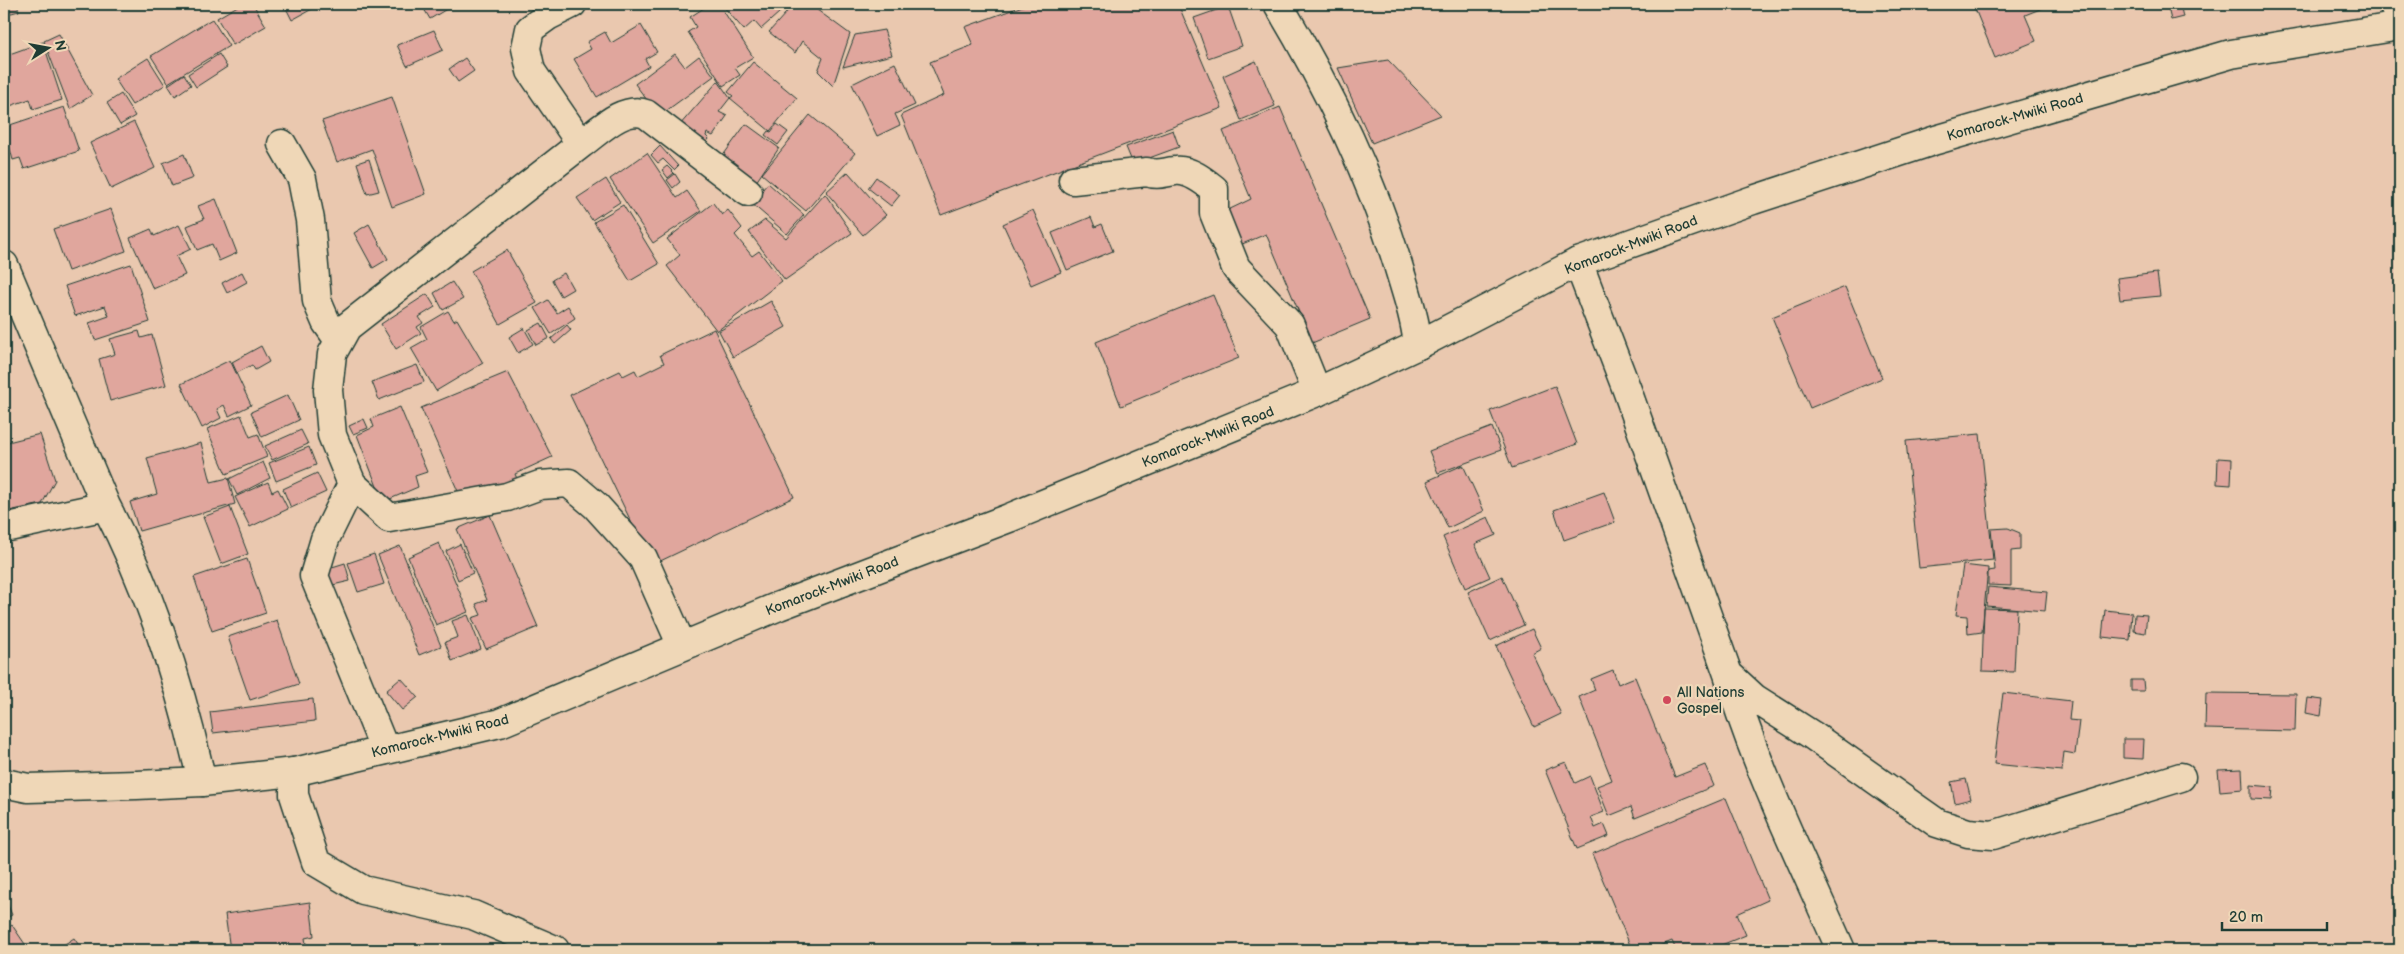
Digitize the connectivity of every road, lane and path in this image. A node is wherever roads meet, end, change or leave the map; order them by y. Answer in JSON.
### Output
{"nodes":[{"id":1,"x":572,"y":4,"type":"edge"},
{"id":2,"x":1278,"y":4,"type":"edge"},
{"id":3,"x":2393,"y":4,"type":"edge"},
{"id":4,"x":2400,"y":20,"type":"edge"},
{"id":5,"x":2400,"y":26,"type":"edge"},
{"id":6,"x":282,"y":144,"type":"dead end"},
{"id":7,"x":581,"y":144,"type":"junction"},
{"id":8,"x":1073,"y":180,"type":"dead end"},
{"id":9,"x":748,"y":192,"type":"dead end"},
{"id":10,"x":1578,"y":262,"type":"junction"},
{"id":11,"x":4,"y":265,"type":"edge"},
{"id":12,"x":338,"y":339,"type":"junction"},
{"id":13,"x":1418,"y":345,"type":"junction"},
{"id":14,"x":1317,"y":392,"type":"junction"},
{"id":15,"x":352,"y":484,"type":"junction"},
{"id":16,"x":106,"y":506,"type":"junction"},
{"id":17,"x":4,"y":528,"type":"edge"},
{"id":18,"x":682,"y":646,"type":"junction"},
{"id":19,"x":1728,"y":674,"type":"junction"},
{"id":20,"x":384,"y":750,"type":"junction"},
{"id":21,"x":294,"y":772,"type":"junction"},
{"id":22,"x":2181,"y":777,"type":"dead end"},
{"id":23,"x":202,"y":782,"type":"junction"},
{"id":24,"x":4,"y":783,"type":"edge"},
{"id":25,"x":555,"y":950,"type":"edge"},
{"id":26,"x":1841,"y":950,"type":"edge"}],
"edges":[{"from":1,"to":7,"type":"street"},
{"from":2,"to":13,"type":"street"},
{"from":3,"to":4,"type":"street"},
{"from":5,"to":10,"type":"street","name":"Komarock-Mwiki Road"},
{"from":6,"to":12,"type":"street"},
{"from":7,"to":9,"type":"street"},
{"from":7,"to":12,"type":"street"},
{"from":8,"to":14,"type":"street"},
{"from":10,"to":13,"type":"street","name":"Komarock-Mwiki Road"},
{"from":10,"to":19,"type":"street"},
{"from":11,"to":16,"type":"street"},
{"from":12,"to":15,"type":"street"},
{"from":13,"to":14,"type":"street","name":"Komarock-Mwiki Road"},
{"from":14,"to":18,"type":"street","name":"Komarock-Mwiki Road"},
{"from":15,"to":18,"type":"street"},
{"from":15,"to":20,"type":"street"},
{"from":16,"to":17,"type":"street"},
{"from":16,"to":23,"type":"street"},
{"from":18,"to":20,"type":"street","name":"Komarock-Mwiki Road"},
{"from":19,"to":22,"type":"street"},
{"from":19,"to":26,"type":"street"},
{"from":20,"to":21,"type":"street","name":"Komarock-Mwiki Road"},
{"from":21,"to":23,"type":"street","name":"Komarock-Mwiki Road"},
{"from":21,"to":25,"type":"street"},
{"from":23,"to":24,"type":"street","name":"Komarock-Mwiki Road"}]}
